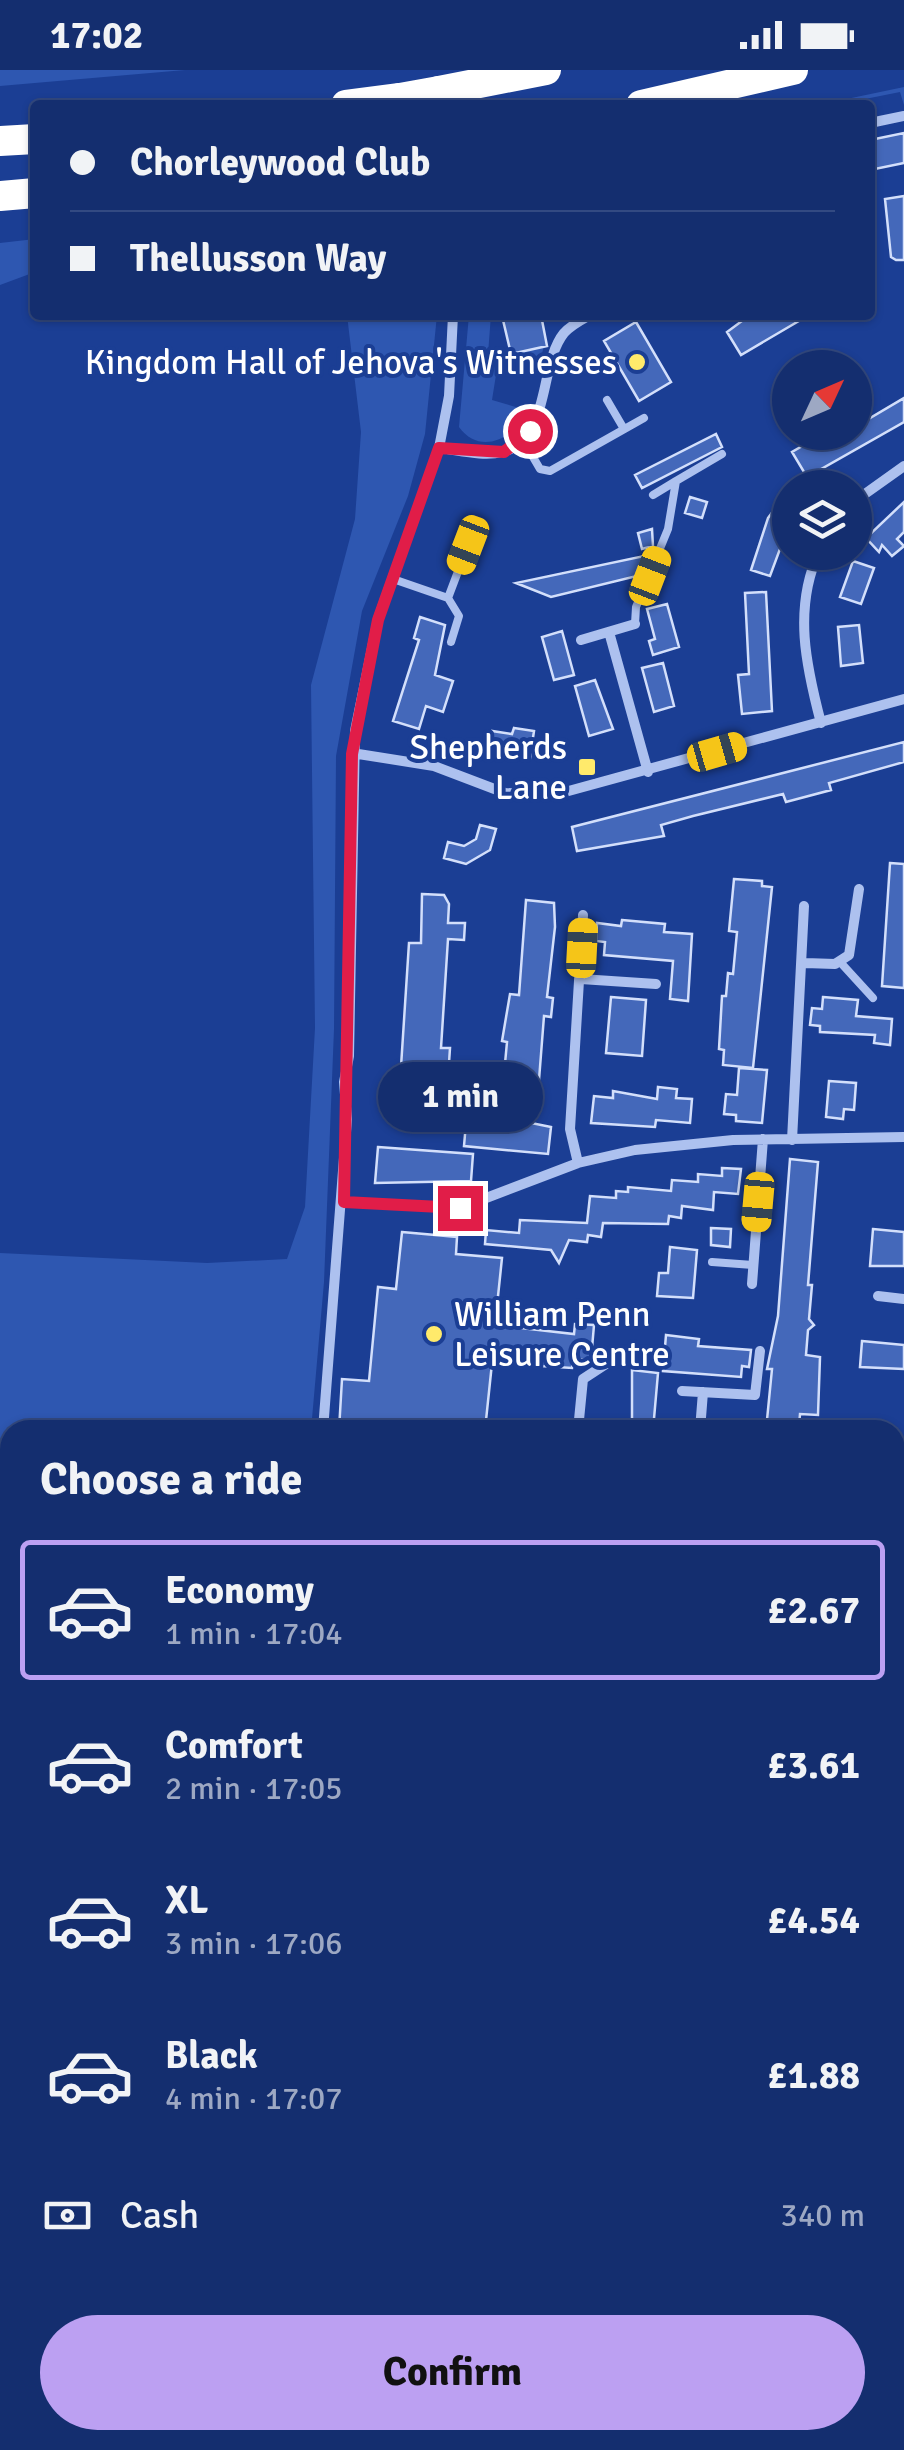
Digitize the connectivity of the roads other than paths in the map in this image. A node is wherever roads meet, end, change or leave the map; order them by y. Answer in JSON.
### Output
{"nodes":[{"id":1,"x":546,"y":70,"type":"edge"},
{"id":2,"x":793,"y":70,"type":"edge"},
{"id":3,"x":422,"y":95,"type":"edge"},
{"id":4,"x":384,"y":100,"type":"edge"},
{"id":5,"x":663,"y":100,"type":"edge"},
{"id":6,"x":904,"y":116,"type":"edge"},
{"id":7,"x":875,"y":122,"type":"edge"},
{"id":8,"x":30,"y":139,"type":"edge"},
{"id":9,"x":0,"y":142,"type":"edge"},
{"id":10,"x":30,"y":193,"type":"edge"},
{"id":11,"x":0,"y":196,"type":"edge"},
{"id":12,"x":453,"y":320,"type":"edge"},
{"id":13,"x":581,"y":320,"type":"edge"},
{"id":14,"x":607,"y":400,"type":"dead end"},
{"id":15,"x":644,"y":418,"type":"dead end"},
{"id":16,"x":624,"y":429,"type":"junction"},
{"id":17,"x":523,"y":440,"type":"junction"},
{"id":18,"x":439,"y":448,"type":"junction"},
{"id":19,"x":722,"y":454,"type":"dead end"},
{"id":20,"x":904,"y":466,"type":"edge"},
{"id":21,"x":676,"y":480,"type":"junction"},
{"id":22,"x":872,"y":488,"type":"edge"},
{"id":23,"x":653,"y":495,"type":"dead end"},
{"id":24,"x":468,"y":545,"type":"dead end"},
{"id":25,"x":813,"y":570,"type":"edge"},
{"id":26,"x":393,"y":579,"type":"junction"},
{"id":27,"x":448,"y":598,"type":"junction"},
{"id":28,"x":635,"y":624,"type":"joint"},
{"id":29,"x":610,"y":632,"type":"junction"},
{"id":30,"x":581,"y":640,"type":"dead end"},
{"id":31,"x":450,"y":642,"type":"dead end"},
{"id":32,"x":904,"y":699,"type":"edge"},
{"id":33,"x":821,"y":723,"type":"junction"},
{"id":34,"x":352,"y":754,"type":"junction"},
{"id":35,"x":648,"y":772,"type":"junction"},
{"id":36,"x":859,"y":889,"type":"dead end"},
{"id":37,"x":804,"y":906,"type":"dead end"},
{"id":38,"x":584,"y":916,"type":"dead end"},
{"id":39,"x":805,"y":962,"type":"junction"},
{"id":40,"x":841,"y":962,"type":"junction"},
{"id":41,"x":580,"y":979,"type":"junction"},
{"id":42,"x":656,"y":984,"type":"dead end"},
{"id":43,"x":873,"y":998,"type":"dead end"},
{"id":44,"x":904,"y":1137,"type":"edge"},
{"id":45,"x":763,"y":1139,"type":"junction"},
{"id":46,"x":792,"y":1140,"type":"junction"},
{"id":47,"x":578,"y":1163,"type":"junction"},
{"id":48,"x":344,"y":1202,"type":"junction"},
{"id":49,"x":712,"y":1262,"type":"dead end"},
{"id":50,"x":753,"y":1266,"type":"junction"},
{"id":51,"x":752,"y":1284,"type":"dead end"},
{"id":52,"x":878,"y":1296,"type":"dead end"},
{"id":53,"x":904,"y":1298,"type":"edge"},
{"id":54,"x":760,"y":1351,"type":"dead end"},
{"id":55,"x":627,"y":1360,"type":"dead end"},
{"id":56,"x":682,"y":1391,"type":"dead end"},
{"id":57,"x":703,"y":1392,"type":"junction"},
{"id":58,"x":324,"y":1420,"type":"edge"},
{"id":59,"x":579,"y":1420,"type":"edge"},
{"id":60,"x":701,"y":1420,"type":"edge"}],
"edges":[{"from":1,"to":3,"type":"highway"},
{"from":2,"to":5,"type":"highway"},
{"from":3,"to":4,"type":"highway"},
{"from":6,"to":7,"type":"street"},
{"from":8,"to":9,"type":"highway"},
{"from":10,"to":11,"type":"highway"},
{"from":12,"to":18,"type":"street"},
{"from":13,"to":17,"type":"street"},
{"from":14,"to":16,"type":"lane"},
{"from":15,"to":16,"type":"lane"},
{"from":16,"to":17,"type":"lane"},
{"from":17,"to":18,"type":"street"},
{"from":18,"to":26,"type":"street"},
{"from":19,"to":21,"type":"lane"},
{"from":20,"to":22,"type":"street"},
{"from":21,"to":23,"type":"lane"},
{"from":21,"to":28,"type":"lane"},
{"from":24,"to":27,"type":"lane"},
{"from":25,"to":33,"type":"street"},
{"from":26,"to":27,"type":"lane"},
{"from":26,"to":34,"type":"street"},
{"from":27,"to":31,"type":"lane"},
{"from":28,"to":29,"type":"street"},
{"from":29,"to":30,"type":"street"},
{"from":29,"to":35,"type":"street"},
{"from":32,"to":33,"type":"street"},
{"from":33,"to":35,"type":"street"},
{"from":34,"to":35,"type":"street"},
{"from":34,"to":48,"type":"street"},
{"from":36,"to":40,"type":"street"},
{"from":37,"to":39,"type":"street"},
{"from":38,"to":41,"type":"street"},
{"from":39,"to":40,"type":"street"},
{"from":39,"to":46,"type":"street"},
{"from":40,"to":43,"type":"lane"},
{"from":41,"to":42,"type":"street"},
{"from":41,"to":47,"type":"street"},
{"from":44,"to":46,"type":"street"},
{"from":45,"to":46,"type":"street"},
{"from":45,"to":47,"type":"street"},
{"from":45,"to":50,"type":"street"},
{"from":47,"to":48,"type":"street"},
{"from":48,"to":58,"type":"street"},
{"from":49,"to":50,"type":"lane"},
{"from":50,"to":51,"type":"street"},
{"from":52,"to":53,"type":"street"},
{"from":54,"to":57,"type":"street"},
{"from":55,"to":59,"type":"street"},
{"from":56,"to":57,"type":"street"},
{"from":57,"to":60,"type":"street"}]}
